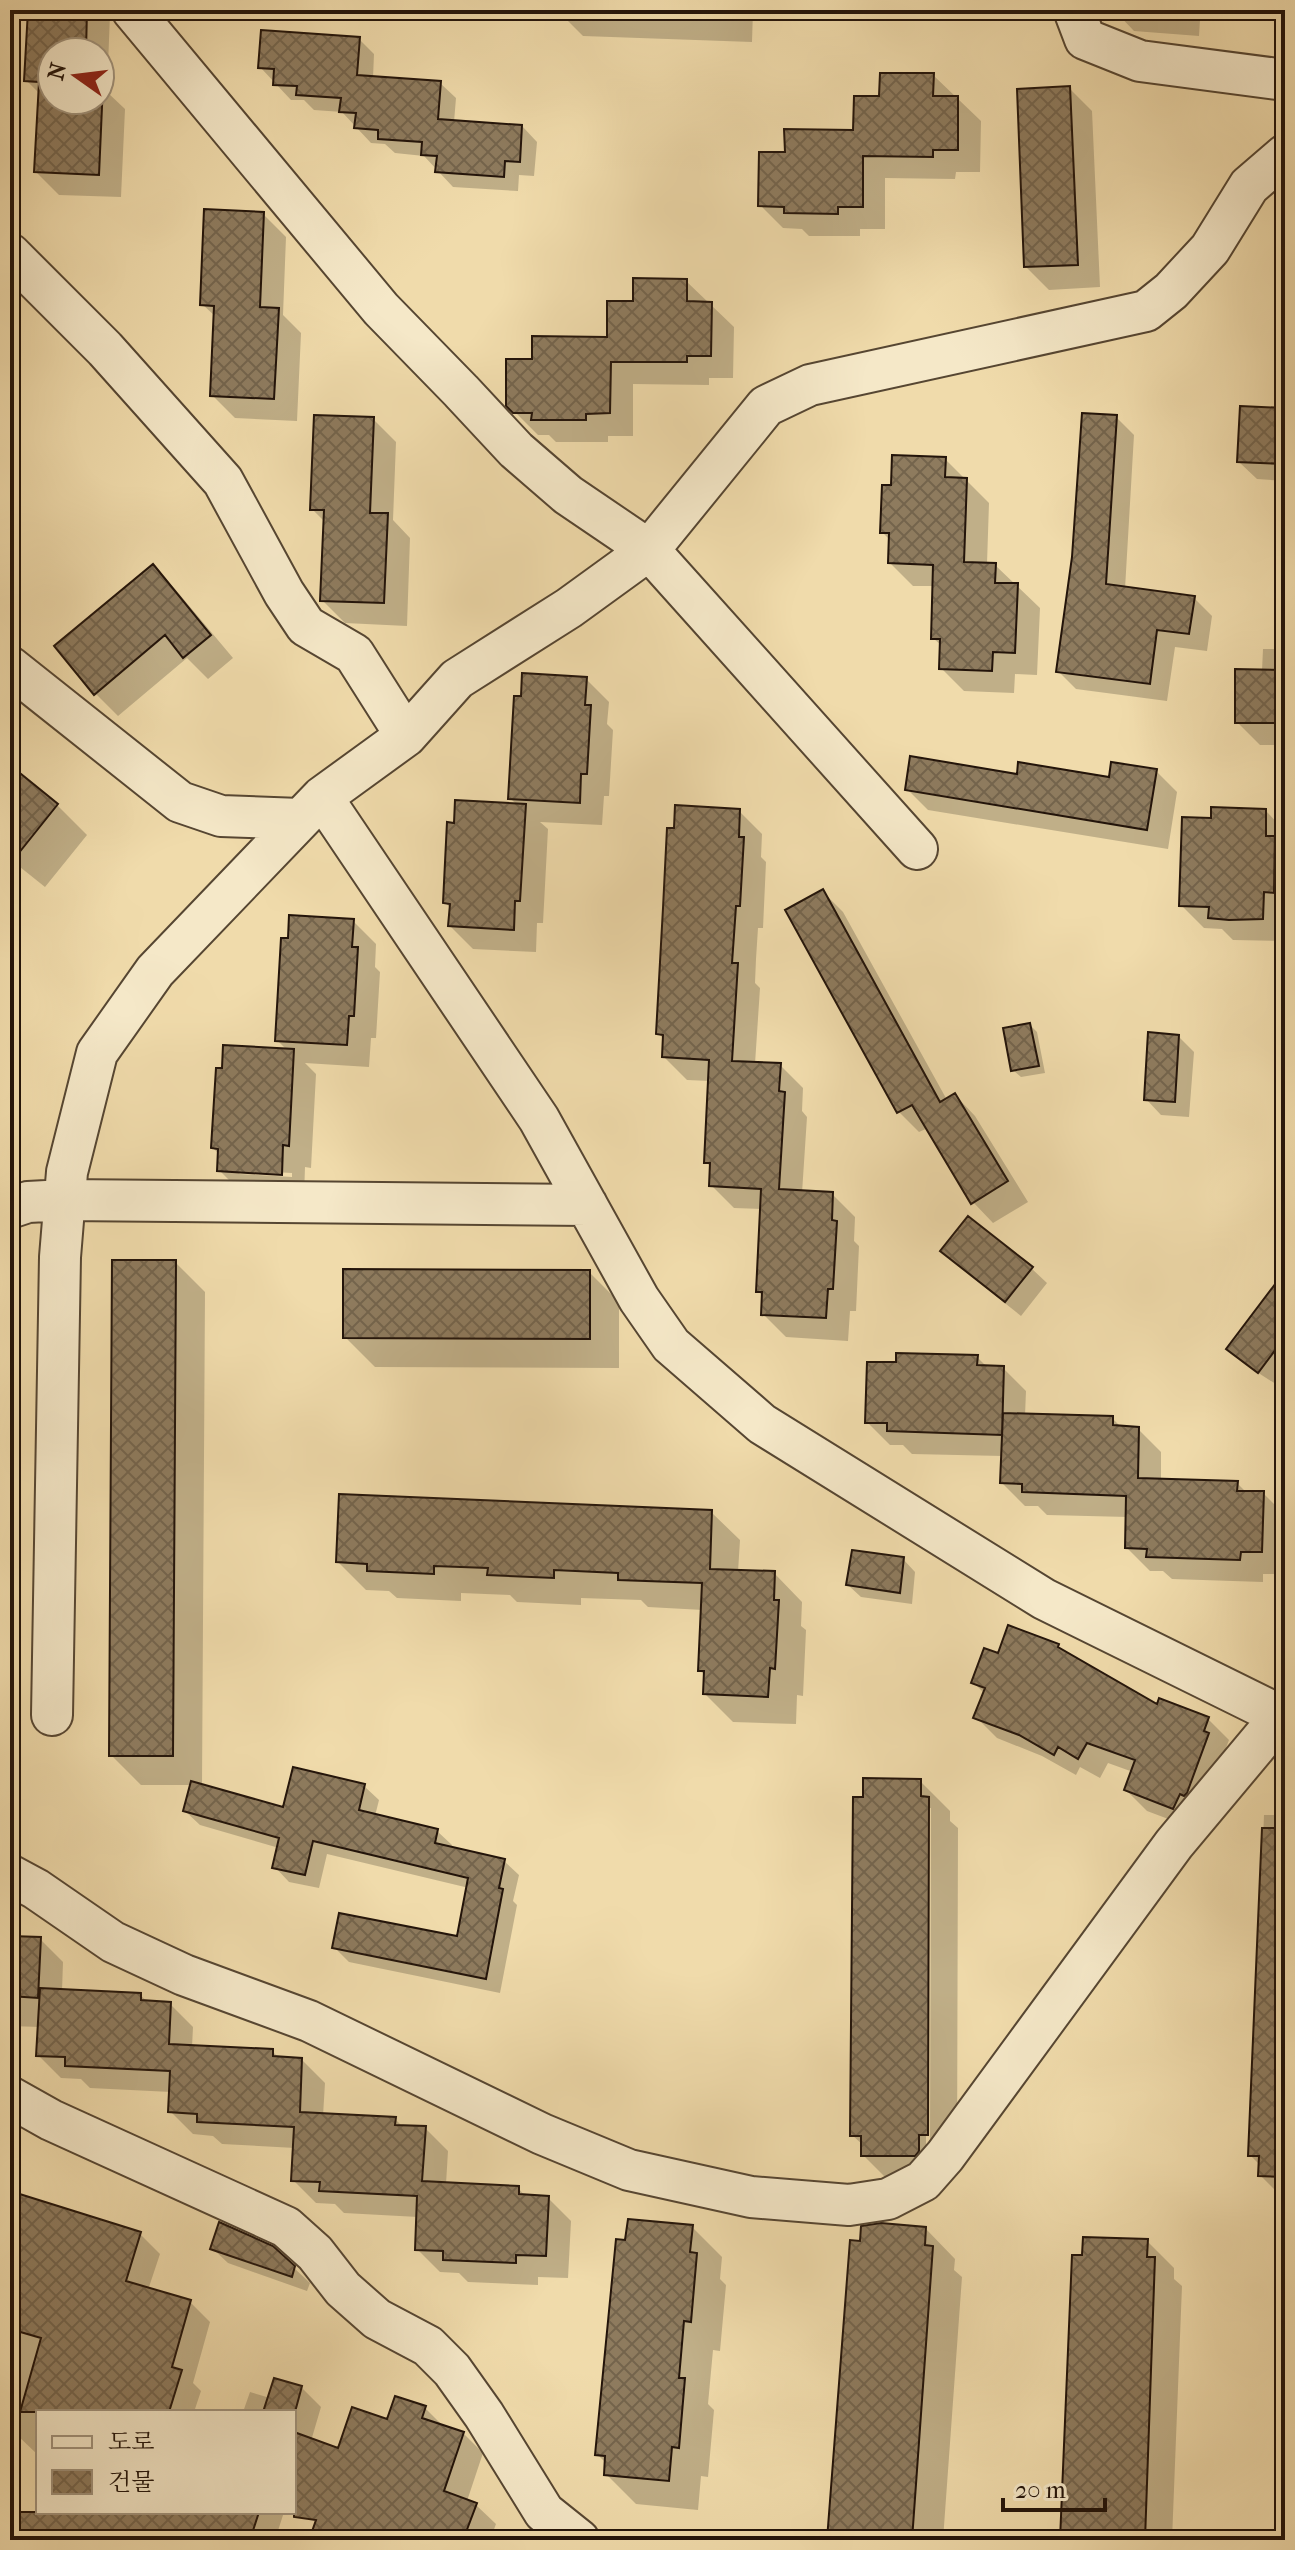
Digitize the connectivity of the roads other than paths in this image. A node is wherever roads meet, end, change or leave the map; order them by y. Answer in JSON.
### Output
{"nodes":[{"id":1,"x":132,"y":10,"type":"edge"},
{"id":2,"x":1074,"y":10,"type":"edge"},
{"id":3,"x":1285,"y":80,"type":"edge"},
{"id":4,"x":1285,"y":155,"type":"edge"},
{"id":5,"x":10,"y":254,"type":"edge"},
{"id":6,"x":649,"y":550,"type":"junction"},
{"id":7,"x":10,"y":667,"type":"edge"},
{"id":8,"x":406,"y":736,"type":"junction"},
{"id":9,"x":311,"y":808,"type":"junction"},
{"id":10,"x":917,"y":849,"type":"dead end"},
{"id":11,"x":65,"y":1200,"type":"junction"},
{"id":12,"x":587,"y":1205,"type":"junction"},
{"id":13,"x":10,"y":1208,"type":"edge"},
{"id":14,"x":52,"y":1715,"type":"dead end"},
{"id":15,"x":1283,"y":1717,"type":"edge"},
{"id":16,"x":10,"y":1875,"type":"edge"},
{"id":17,"x":10,"y":2097,"type":"edge"},
{"id":18,"x":579,"y":2540,"type":"edge"}],
"edges":[{"from":1,"to":6,"type":"street"},
{"from":2,"to":3,"type":"street"},
{"from":4,"to":6,"type":"street"},
{"from":5,"to":8,"type":"street"},
{"from":6,"to":8,"type":"street"},
{"from":6,"to":10,"type":"street"},
{"from":7,"to":9,"type":"street"},
{"from":8,"to":9,"type":"street"},
{"from":9,"to":11,"type":"street"},
{"from":9,"to":12,"type":"street"},
{"from":11,"to":12,"type":"street"},
{"from":11,"to":13,"type":"street"},
{"from":11,"to":14,"type":"street"},
{"from":12,"to":15,"type":"street"},
{"from":15,"to":16,"type":"street"},
{"from":17,"to":18,"type":"street"}]}
